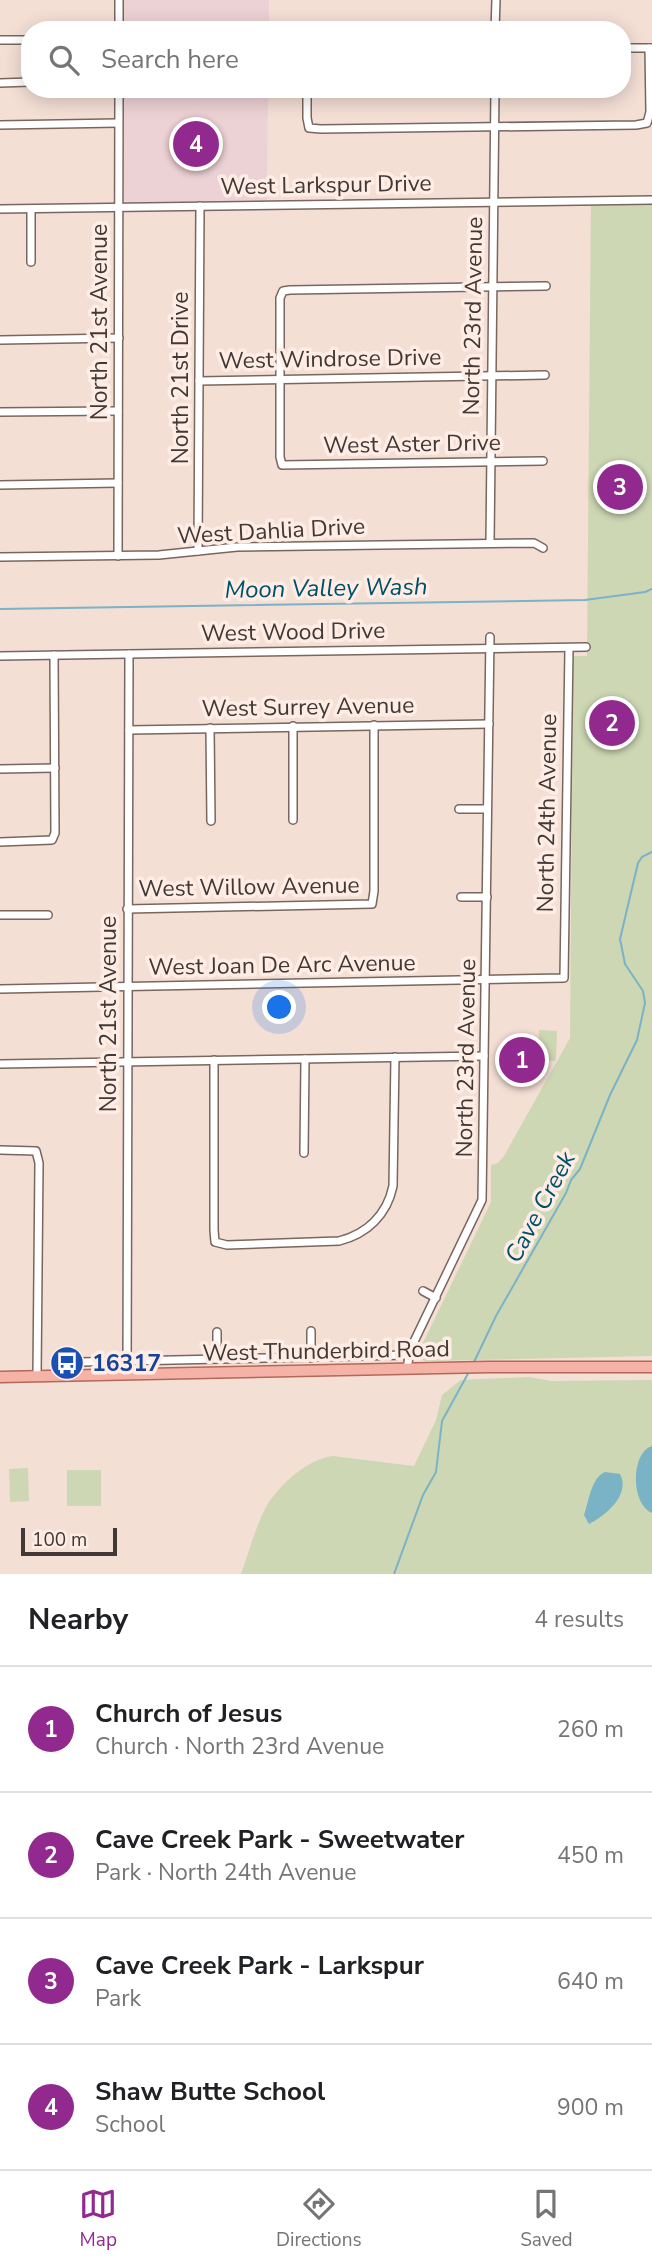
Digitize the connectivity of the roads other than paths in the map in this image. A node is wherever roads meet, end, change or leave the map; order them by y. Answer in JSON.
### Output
{"nodes":[{"id":1,"x":119,"y":0,"type":"edge"},
{"id":2,"x":496,"y":0,"type":"edge"},
{"id":3,"x":119,"y":21,"type":"edge"},
{"id":4,"x":495,"y":21,"type":"edge"},
{"id":5,"x":0,"y":40,"type":"edge"},
{"id":6,"x":21,"y":40,"type":"edge"},
{"id":7,"x":631,"y":48,"type":"edge"},
{"id":8,"x":651,"y":48,"type":"edge"},
{"id":9,"x":21,"y":82,"type":"edge"},
{"id":10,"x":0,"y":83,"type":"edge"},
{"id":11,"x":118,"y":98,"type":"edge"},
{"id":12,"x":307,"y":98,"type":"edge"},
{"id":13,"x":495,"y":98,"type":"edge"},
{"id":14,"x":118,"y":123,"type":"junction"},
{"id":15,"x":0,"y":125,"type":"edge"},
{"id":16,"x":495,"y":126,"type":"junction"},
{"id":17,"x":652,"y":200,"type":"edge"},
{"id":18,"x":494,"y":201,"type":"junction"},
{"id":19,"x":200,"y":206,"type":"junction"},
{"id":20,"x":119,"y":207,"type":"junction"},
{"id":21,"x":0,"y":209,"type":"edge"},
{"id":22,"x":31,"y":209,"type":"junction"},
{"id":23,"x":31,"y":262,"type":"dead end"},
{"id":24,"x":546,"y":286,"type":"dead end"},
{"id":25,"x":493,"y":287,"type":"junction"},
{"id":26,"x":119,"y":338,"type":"junction"},
{"id":27,"x":0,"y":340,"type":"edge"},
{"id":28,"x":545,"y":375,"type":"dead end"},
{"id":29,"x":492,"y":376,"type":"junction"},
{"id":30,"x":280,"y":380,"type":"junction"},
{"id":31,"x":199,"y":381,"type":"junction"},
{"id":32,"x":118,"y":411,"type":"junction"},
{"id":33,"x":0,"y":412,"type":"edge"},
{"id":34,"x":544,"y":461,"type":"dead end"},
{"id":35,"x":491,"y":462,"type":"junction"},
{"id":36,"x":118,"y":483,"type":"junction"},
{"id":37,"x":0,"y":485,"type":"edge"},
{"id":38,"x":490,"y":543,"type":"junction"},
{"id":39,"x":543,"y":548,"type":"dead end"},
{"id":40,"x":198,"y":551,"type":"junction"},
{"id":41,"x":118,"y":556,"type":"junction"},
{"id":42,"x":0,"y":557,"type":"edge"},
{"id":43,"x":490,"y":637,"type":"dead end"},
{"id":44,"x":586,"y":647,"type":"dead end"},
{"id":45,"x":490,"y":648,"type":"junction"},
{"id":46,"x":569,"y":648,"type":"junction"},
{"id":47,"x":129,"y":654,"type":"junction"},
{"id":48,"x":54,"y":655,"type":"junction"},
{"id":49,"x":0,"y":656,"type":"edge"},
{"id":50,"x":489,"y":724,"type":"junction"},
{"id":51,"x":374,"y":725,"type":"junction"},
{"id":52,"x":293,"y":726,"type":"junction"},
{"id":53,"x":210,"y":728,"type":"junction"},
{"id":54,"x":129,"y":730,"type":"junction"},
{"id":55,"x":55,"y":768,"type":"junction"},
{"id":56,"x":0,"y":769,"type":"edge"},
{"id":57,"x":459,"y":809,"type":"dead end"},
{"id":58,"x":488,"y":809,"type":"junction"},
{"id":59,"x":293,"y":820,"type":"dead end"},
{"id":60,"x":211,"y":821,"type":"dead end"},
{"id":61,"x":0,"y":842,"type":"edge"},
{"id":62,"x":461,"y":897,"type":"dead end"},
{"id":63,"x":487,"y":898,"type":"junction"},
{"id":64,"x":127,"y":909,"type":"junction"},
{"id":65,"x":0,"y":915,"type":"edge"},
{"id":66,"x":48,"y":915,"type":"dead end"},
{"id":67,"x":564,"y":978,"type":"joint"},
{"id":68,"x":485,"y":981,"type":"junction"},
{"id":69,"x":128,"y":987,"type":"junction"},
{"id":70,"x":0,"y":989,"type":"edge"},
{"id":71,"x":484,"y":1056,"type":"junction"},
{"id":72,"x":395,"y":1057,"type":"junction"},
{"id":73,"x":305,"y":1059,"type":"junction"},
{"id":74,"x":214,"y":1060,"type":"junction"},
{"id":75,"x":127,"y":1062,"type":"junction"},
{"id":76,"x":0,"y":1064,"type":"edge"},
{"id":77,"x":0,"y":1150,"type":"edge"},
{"id":78,"x":304,"y":1153,"type":"dead end"},
{"id":79,"x":423,"y":1291,"type":"dead end"},
{"id":80,"x":436,"y":1297,"type":"junction"},
{"id":81,"x":311,"y":1331,"type":"dead end"},
{"id":82,"x":217,"y":1332,"type":"dead end"},
{"id":83,"x":408,"y":1355,"type":"junction"},
{"id":84,"x":311,"y":1358,"type":"junction"},
{"id":85,"x":218,"y":1359,"type":"junction"},
{"id":86,"x":126,"y":1361,"type":"junction"},
{"id":87,"x":80,"y":1362,"type":"dead end"},
{"id":88,"x":652,"y":1367,"type":"edge"},
{"id":89,"x":407,"y":1368,"type":"junction"},
{"id":90,"x":127,"y":1374,"type":"junction"},
{"id":91,"x":37,"y":1376,"type":"junction"},
{"id":92,"x":0,"y":1377,"type":"edge"}],
"edges":[{"from":1,"to":3,"type":"street"},
{"from":2,"to":4,"type":"street"},
{"from":5,"to":6,"type":"street"},
{"from":7,"to":8,"type":"street"},
{"from":8,"to":16,"type":"street"},
{"from":9,"to":10,"type":"street"},
{"from":11,"to":14,"type":"street","name":"North 21st Avenue"},
{"from":12,"to":16,"type":"street"},
{"from":13,"to":16,"type":"street","name":"North 23rd Avenue"},
{"from":14,"to":15,"type":"street"},
{"from":14,"to":20,"type":"street","name":"North 21st Avenue"},
{"from":16,"to":18,"type":"street","name":"North 23rd Avenue"},
{"from":17,"to":18,"type":"street","name":"West Larkspur Drive"},
{"from":18,"to":19,"type":"street","name":"West Larkspur Drive"},
{"from":18,"to":25,"type":"street","name":"North 23rd Avenue"},
{"from":19,"to":20,"type":"street","name":"West Larkspur Drive"},
{"from":19,"to":31,"type":"street","name":"North 21st Drive"},
{"from":20,"to":22,"type":"street","name":"West Larkspur Drive"},
{"from":20,"to":26,"type":"street","name":"North 21st Avenue"},
{"from":21,"to":22,"type":"street","name":"West Larkspur Drive"},
{"from":22,"to":23,"type":"street"},
{"from":24,"to":25,"type":"street"},
{"from":25,"to":29,"type":"street","name":"North 23rd Avenue"},
{"from":25,"to":30,"type":"street"},
{"from":26,"to":27,"type":"street"},
{"from":26,"to":32,"type":"street","name":"North 21st Avenue"},
{"from":28,"to":29,"type":"street","name":"West Windrose Drive"},
{"from":29,"to":30,"type":"street","name":"West Windrose Drive"},
{"from":29,"to":35,"type":"street","name":"North 23rd Avenue"},
{"from":30,"to":31,"type":"street","name":"West Windrose Drive"},
{"from":30,"to":35,"type":"street","name":"West Aster Drive"},
{"from":31,"to":40,"type":"street","name":"North 21st Drive"},
{"from":32,"to":33,"type":"street"},
{"from":32,"to":36,"type":"street","name":"North 21st Avenue"},
{"from":34,"to":35,"type":"street","name":"West Aster Drive"},
{"from":35,"to":38,"type":"street","name":"North 23rd Avenue"},
{"from":36,"to":37,"type":"street"},
{"from":36,"to":41,"type":"street","name":"North 21st Avenue"},
{"from":38,"to":39,"type":"street","name":"West Dahlia Drive"},
{"from":38,"to":40,"type":"street","name":"West Dahlia Drive"},
{"from":40,"to":41,"type":"street","name":"West Dahlia Drive"},
{"from":41,"to":42,"type":"street","name":"West Dahlia Drive"},
{"from":43,"to":45,"type":"street","name":"North 23rd Avenue"},
{"from":44,"to":46,"type":"street","name":"West Wood Drive"},
{"from":45,"to":46,"type":"street","name":"West Wood Drive"},
{"from":45,"to":47,"type":"street","name":"West Wood Drive"},
{"from":45,"to":50,"type":"street","name":"North 23rd Avenue"},
{"from":46,"to":67,"type":"street","name":"North 24th Avenue"},
{"from":47,"to":48,"type":"street","name":"West Wood Drive"},
{"from":47,"to":54,"type":"street","name":"North 21st Avenue"},
{"from":48,"to":49,"type":"street","name":"West Wood Drive"},
{"from":48,"to":55,"type":"street"},
{"from":50,"to":51,"type":"street","name":"West Surrey Avenue"},
{"from":50,"to":58,"type":"street","name":"North 23rd Avenue"},
{"from":51,"to":52,"type":"street","name":"West Surrey Avenue"},
{"from":51,"to":64,"type":"street","name":"West Willow Avenue"},
{"from":52,"to":53,"type":"street","name":"West Surrey Avenue"},
{"from":52,"to":59,"type":"street"},
{"from":53,"to":54,"type":"street","name":"West Surrey Avenue"},
{"from":53,"to":60,"type":"street"},
{"from":54,"to":64,"type":"street","name":"North 21st Avenue"},
{"from":55,"to":56,"type":"street"},
{"from":55,"to":61,"type":"street"},
{"from":57,"to":58,"type":"street"},
{"from":58,"to":63,"type":"street","name":"North 23rd Avenue"},
{"from":62,"to":63,"type":"street"},
{"from":63,"to":68,"type":"street","name":"North 23rd Avenue"},
{"from":64,"to":69,"type":"street","name":"North 21st Avenue"},
{"from":65,"to":66,"type":"street"},
{"from":67,"to":68,"type":"street","name":"West Joan De Arc Avenue"},
{"from":68,"to":69,"type":"street","name":"West Joan De Arc Avenue"},
{"from":68,"to":71,"type":"street","name":"North 23rd Avenue"},
{"from":69,"to":70,"type":"street","name":"West Joan De Arc Avenue"},
{"from":69,"to":75,"type":"street","name":"North 21st Avenue"},
{"from":71,"to":72,"type":"street"},
{"from":71,"to":80,"type":"street","name":"North 23rd Avenue"},
{"from":72,"to":73,"type":"street"},
{"from":72,"to":74,"type":"street"},
{"from":73,"to":74,"type":"street"},
{"from":73,"to":78,"type":"street"},
{"from":74,"to":75,"type":"street"},
{"from":75,"to":76,"type":"street"},
{"from":75,"to":86,"type":"street","name":"North 21st Avenue"},
{"from":77,"to":91,"type":"street"},
{"from":79,"to":80,"type":"street"},
{"from":80,"to":83,"type":"street","name":"North 23rd Avenue"},
{"from":81,"to":84,"type":"street","name":"West Thunderbird Road"},
{"from":82,"to":85,"type":"street","name":"West Thunderbird Road"},
{"from":83,"to":84,"type":"street","name":"West Thunderbird Road"},
{"from":83,"to":89,"type":"street","name":"North 23rd Avenue"},
{"from":84,"to":85,"type":"street","name":"West Thunderbird Road"},
{"from":85,"to":86,"type":"street","name":"West Thunderbird Road"},
{"from":86,"to":87,"type":"street","name":"West Thunderbird Road"},
{"from":86,"to":90,"type":"street","name":"North 21st Avenue"},
{"from":88,"to":89,"type":"main road","name":"West Thunderbird Road"},
{"from":89,"to":90,"type":"main road","name":"West Thunderbird Road"},
{"from":90,"to":91,"type":"main road","name":"West Thunderbird Road"},
{"from":91,"to":92,"type":"main road","name":"West Thunderbird Road"}]}
